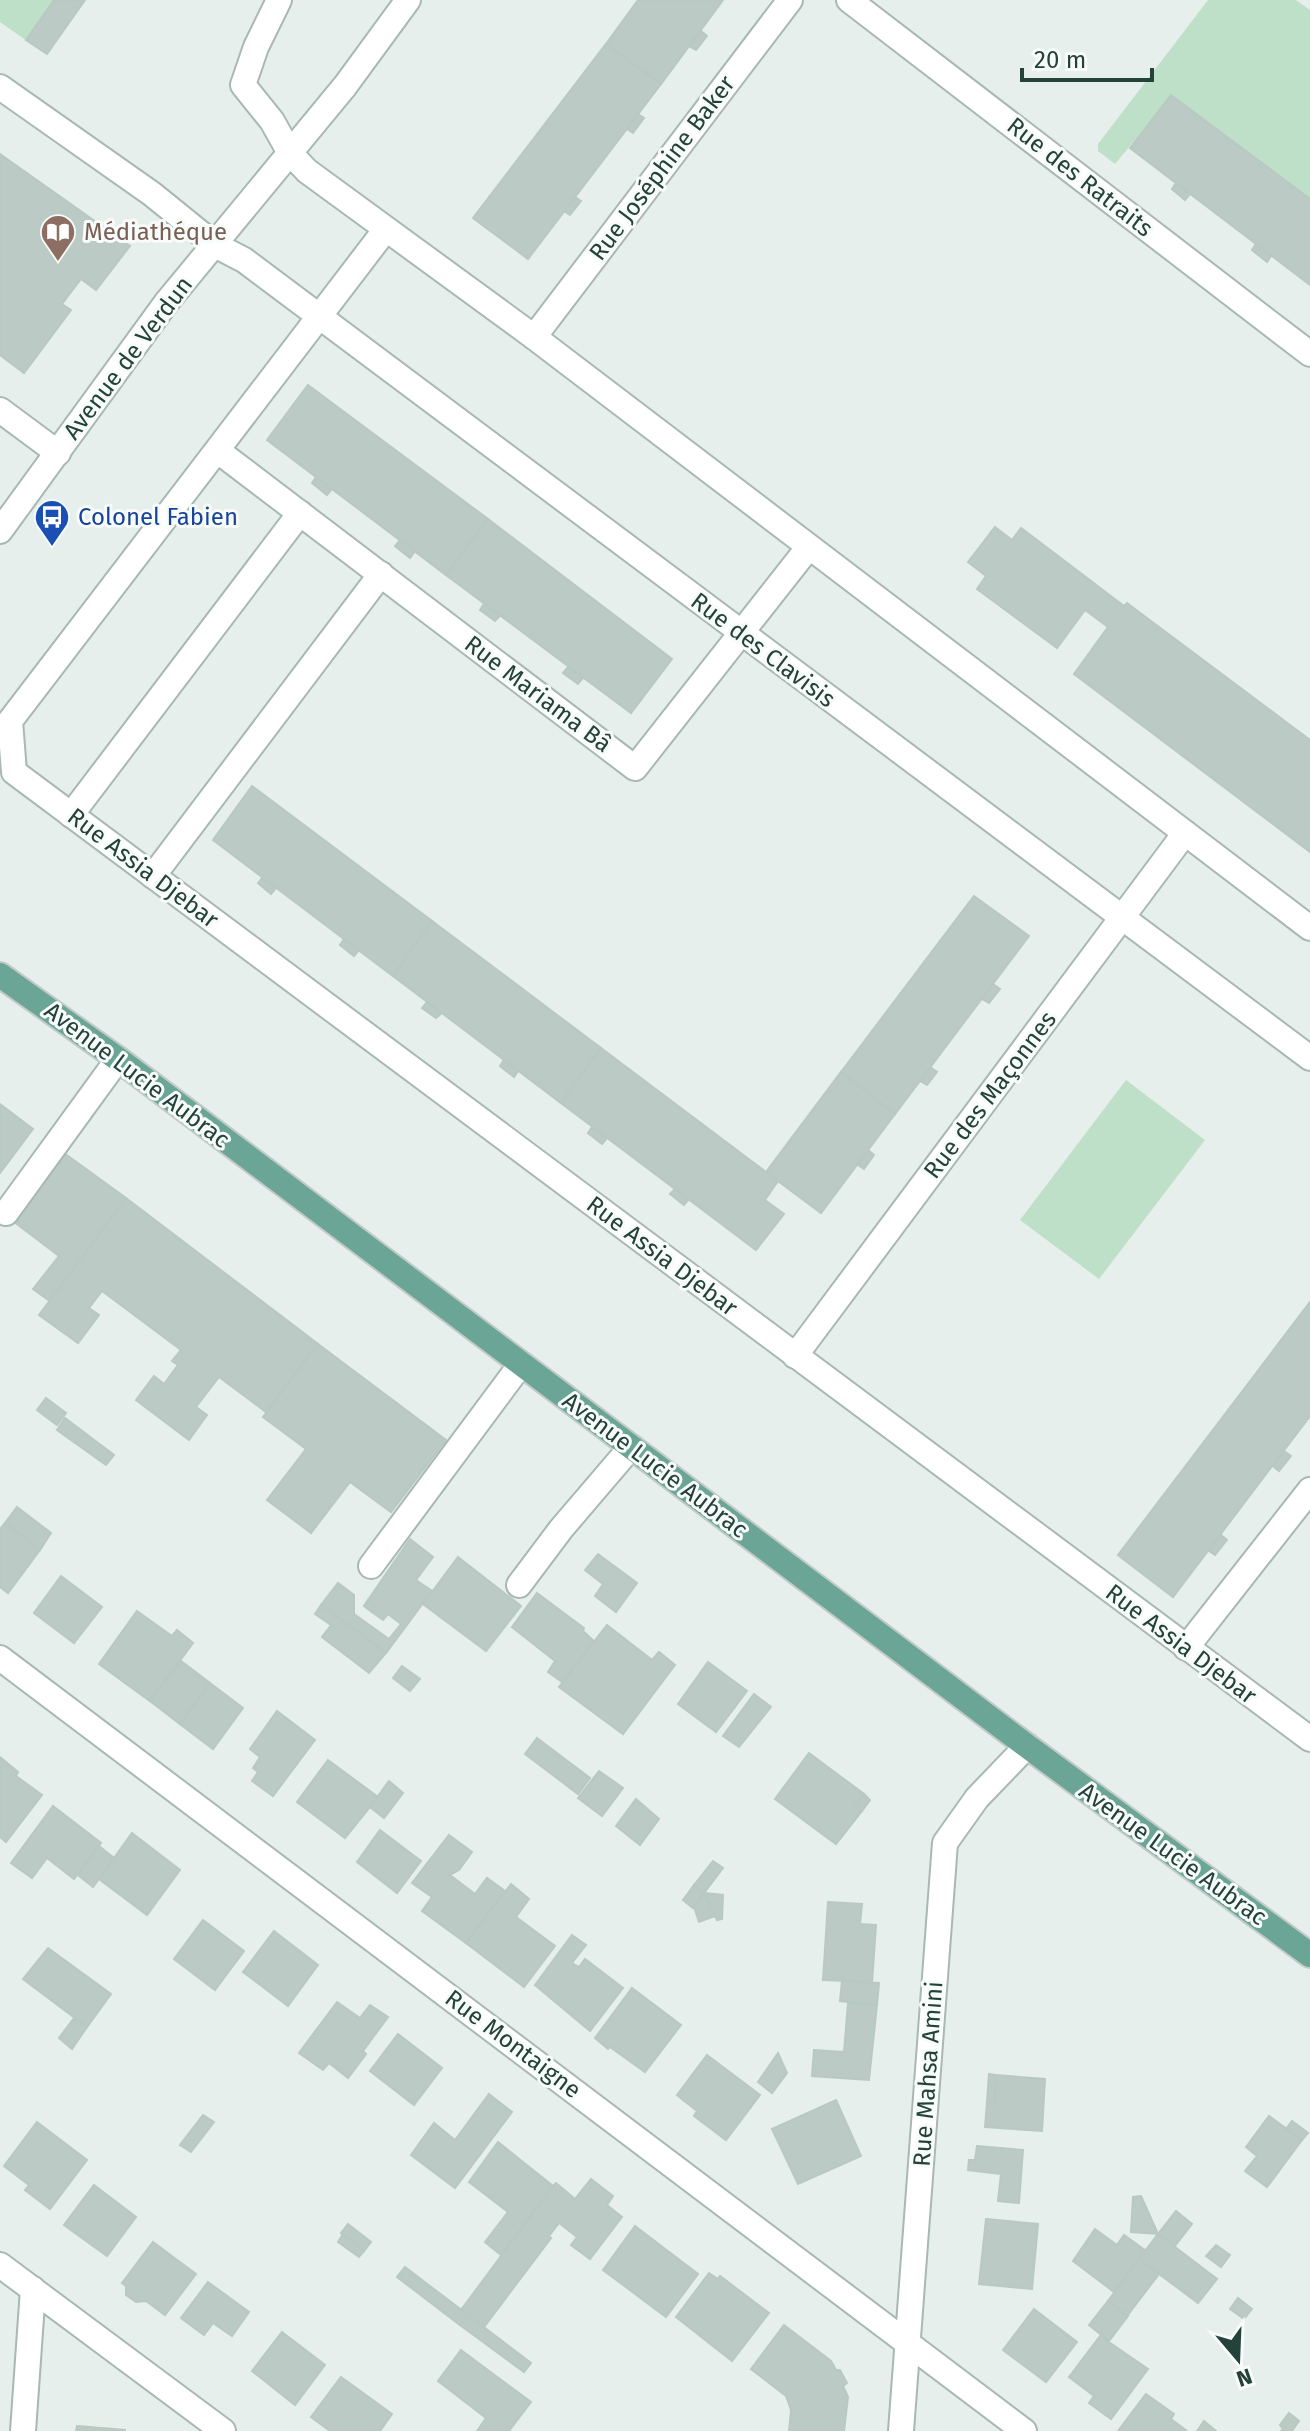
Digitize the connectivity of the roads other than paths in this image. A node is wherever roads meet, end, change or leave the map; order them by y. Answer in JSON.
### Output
{"nodes":[{"id":1,"x":279,"y":0,"type":"edge"},
{"id":2,"x":408,"y":0,"type":"edge"},
{"id":3,"x":790,"y":0,"type":"edge"},
{"id":4,"x":849,"y":0,"type":"edge"},
{"id":5,"x":0,"y":87,"type":"edge"},
{"id":6,"x":290,"y":153,"type":"junction"},
{"id":7,"x":386,"y":229,"type":"junction"},
{"id":8,"x":215,"y":245,"type":"junction"},
{"id":9,"x":319,"y":317,"type":"junction"},
{"id":10,"x":534,"y":337,"type":"junction"},
{"id":11,"x":1310,"y":354,"type":"edge"},
{"id":12,"x":0,"y":410,"type":"edge"},
{"id":13,"x":218,"y":451,"type":"junction"},
{"id":14,"x":58,"y":453,"type":"junction"},
{"id":15,"x":300,"y":513,"type":"junction"},
{"id":16,"x":0,"y":531,"type":"edge"},
{"id":17,"x":808,"y":548,"type":"junction"},
{"id":18,"x":381,"y":574,"type":"junction"},
{"id":19,"x":741,"y":633,"type":"junction"},
{"id":20,"x":71,"y":815,"type":"junction"},
{"id":21,"x":1185,"y":833,"type":"junction"},
{"id":22,"x":153,"y":876,"type":"junction"},
{"id":23,"x":1122,"y":917,"type":"junction"},
{"id":24,"x":1310,"y":928,"type":"edge"},
{"id":25,"x":0,"y":975,"type":"edge"},
{"id":26,"x":1310,"y":1058,"type":"edge"},
{"id":27,"x":118,"y":1059,"type":"junction"},
{"id":28,"x":6,"y":1213,"type":"dead end"},
{"id":29,"x":795,"y":1356,"type":"junction"},
{"id":30,"x":521,"y":1364,"type":"junction"},
{"id":31,"x":631,"y":1447,"type":"junction"},
{"id":32,"x":1310,"y":1490,"type":"edge"},
{"id":33,"x":371,"y":1566,"type":"dead end"},
{"id":34,"x":519,"y":1585,"type":"dead end"},
{"id":35,"x":1186,"y":1648,"type":"junction"},
{"id":36,"x":0,"y":1658,"type":"edge"},
{"id":37,"x":1310,"y":1739,"type":"edge"},
{"id":38,"x":1027,"y":1746,"type":"junction"},
{"id":39,"x":1310,"y":1955,"type":"edge"},
{"id":40,"x":0,"y":2265,"type":"edge"},
{"id":41,"x":33,"y":2289,"type":"junction"},
{"id":42,"x":907,"y":2341,"type":"junction"},
{"id":43,"x":23,"y":2431,"type":"edge"},
{"id":44,"x":223,"y":2431,"type":"edge"},
{"id":45,"x":901,"y":2431,"type":"edge"},
{"id":46,"x":1024,"y":2431,"type":"edge"}],
"edges":[{"from":1,"to":6,"type":"street"},
{"from":2,"to":6,"type":"street","name":"Avenue de Verdun"},
{"from":3,"to":10,"type":"street","name":"Rue Joséphine Baker"},
{"from":4,"to":11,"type":"street","name":"Rue des Ratraits"},
{"from":5,"to":8,"type":"street","name":"Rue des Clavisis"},
{"from":6,"to":7,"type":"street"},
{"from":6,"to":8,"type":"street","name":"Avenue de Verdun"},
{"from":7,"to":9,"type":"street"},
{"from":7,"to":10,"type":"street"},
{"from":8,"to":9,"type":"street","name":"Rue des Clavisis"},
{"from":8,"to":14,"type":"street","name":"Avenue de Verdun"},
{"from":9,"to":13,"type":"street"},
{"from":9,"to":19,"type":"street","name":"Rue des Clavisis"},
{"from":10,"to":17,"type":"street"},
{"from":12,"to":14,"type":"street"},
{"from":13,"to":15,"type":"street","name":"Rue Mariama Bâ"},
{"from":13,"to":20,"type":"street","name":"Rue Assia Djebar"},
{"from":14,"to":16,"type":"street","name":"Avenue de Verdun"},
{"from":15,"to":18,"type":"street","name":"Rue Mariama Bâ"},
{"from":15,"to":20,"type":"street"},
{"from":17,"to":19,"type":"street","name":"Rue Mariama Bâ"},
{"from":17,"to":21,"type":"street"},
{"from":18,"to":19,"type":"street","name":"Rue Mariama Bâ"},
{"from":18,"to":22,"type":"street"},
{"from":19,"to":23,"type":"street","name":"Rue des Clavisis"},
{"from":20,"to":22,"type":"street","name":"Rue Assia Djebar"},
{"from":21,"to":23,"type":"street","name":"Rue des Maçonnes"},
{"from":21,"to":24,"type":"street"},
{"from":22,"to":29,"type":"street","name":"Rue Assia Djebar"},
{"from":23,"to":26,"type":"street","name":"Rue des Clavisis"},
{"from":23,"to":29,"type":"street","name":"Rue des Maçonnes"},
{"from":25,"to":27,"type":"main road","name":"Avenue Lucie Aubrac"},
{"from":27,"to":28,"type":"street"},
{"from":27,"to":30,"type":"main road","name":"Avenue Lucie Aubrac"},
{"from":29,"to":35,"type":"street","name":"Rue Assia Djebar"},
{"from":30,"to":31,"type":"main road","name":"Avenue Lucie Aubrac"},
{"from":30,"to":33,"type":"street"},
{"from":31,"to":34,"type":"street"},
{"from":31,"to":38,"type":"main road","name":"Avenue Lucie Aubrac"},
{"from":32,"to":35,"type":"street"},
{"from":35,"to":37,"type":"street","name":"Rue Assia Djebar"},
{"from":36,"to":42,"type":"street","name":"Rue Montaigne"},
{"from":38,"to":39,"type":"main road","name":"Avenue Lucie Aubrac"},
{"from":38,"to":42,"type":"street","name":"Rue Mahsa Amini"},
{"from":40,"to":41,"type":"street"},
{"from":41,"to":43,"type":"street"},
{"from":41,"to":44,"type":"street"},
{"from":42,"to":45,"type":"street","name":"Rue Mahsa Amini"},
{"from":42,"to":46,"type":"street","name":"Rue Montaigne"}]}
